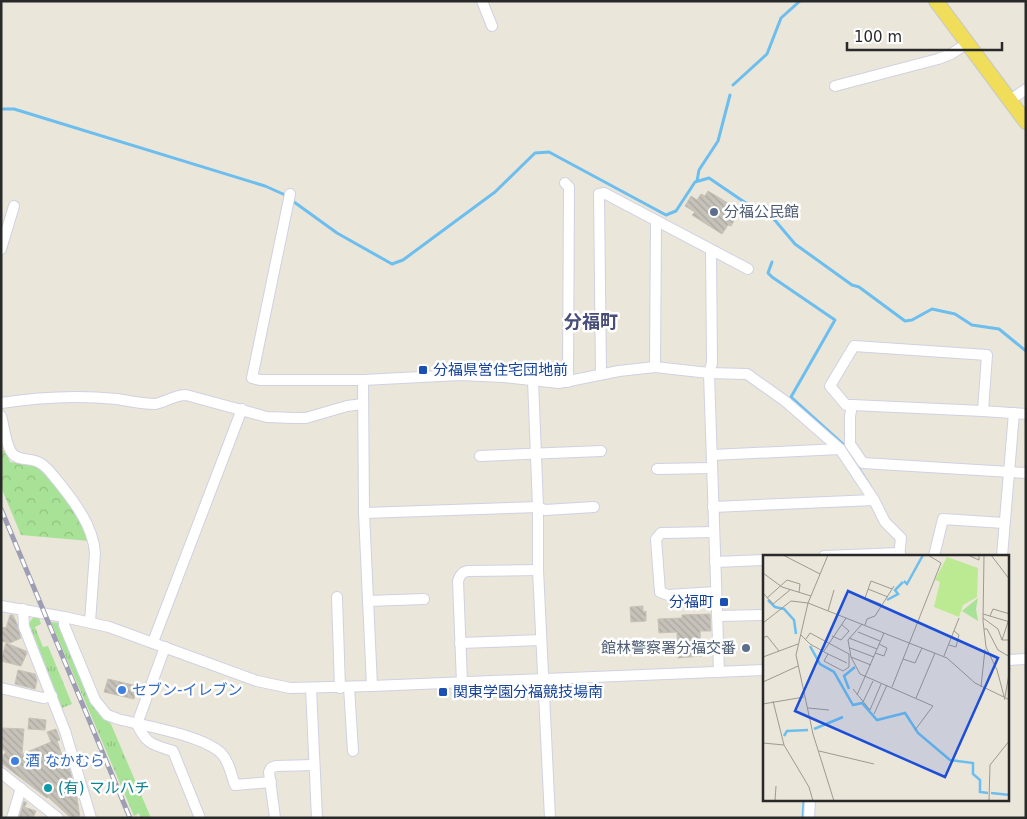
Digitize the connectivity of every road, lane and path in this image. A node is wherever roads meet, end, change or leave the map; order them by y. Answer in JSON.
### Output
{"nodes":[{"id":1,"x":482,"y":1,"type":"edge"},
{"id":2,"x":936,"y":1,"type":"edge"},
{"id":3,"x":492,"y":26,"type":"dead end"},
{"id":4,"x":968,"y":43,"type":"junction"},
{"id":5,"x":836,"y":86,"type":"dead end"},
{"id":6,"x":1026,"y":90,"type":"edge"},
{"id":7,"x":1010,"y":100,"type":"junction"},
{"id":8,"x":1026,"y":122,"type":"edge"},
{"id":9,"x":565,"y":182,"type":"dead end"},
{"id":10,"x":290,"y":199,"type":"dead end"},
{"id":11,"x":14,"y":206,"type":"dead end"},
{"id":12,"x":656,"y":221,"type":"junction"},
{"id":13,"x":1,"y":249,"type":"edge"},
{"id":14,"x":711,"y":250,"type":"junction"},
{"id":15,"x":748,"y":269,"type":"dead end"},
{"id":16,"x":655,"y":367,"type":"junction"},
{"id":17,"x":709,"y":373,"type":"junction"},
{"id":18,"x":601,"y":374,"type":"junction"},
{"id":19,"x":363,"y":380,"type":"junction"},
{"id":20,"x":533,"y":380,"type":"junction"},
{"id":21,"x":568,"y":382,"type":"junction"},
{"id":22,"x":1,"y":403,"type":"edge"},
{"id":23,"x":363,"y":404,"type":"junction"},
{"id":24,"x":852,"y":405,"type":"junction"},
{"id":25,"x":242,"y":409,"type":"junction"},
{"id":26,"x":983,"y":411,"type":"junction"},
{"id":27,"x":1014,"y":413,"type":"junction"},
{"id":28,"x":1026,"y":414,"type":"edge"},
{"id":29,"x":1,"y":416,"type":"edge"},
{"id":30,"x":840,"y":449,"type":"junction"},
{"id":31,"x":601,"y":451,"type":"dead end"},
{"id":32,"x":535,"y":454,"type":"junction"},
{"id":33,"x":712,"y":455,"type":"junction"},
{"id":34,"x":480,"y":456,"type":"dead end"},
{"id":35,"x":712,"y":468,"type":"junction"},
{"id":36,"x":657,"y":469,"type":"dead end"},
{"id":37,"x":1008,"y":472,"type":"junction"},
{"id":38,"x":1026,"y":473,"type":"edge"},
{"id":39,"x":874,"y":500,"type":"junction"},
{"id":40,"x":538,"y":507,"type":"junction"},
{"id":41,"x":594,"y":507,"type":"dead end"},
{"id":42,"x":714,"y":507,"type":"junction"},
{"id":43,"x":364,"y":514,"type":"junction"},
{"id":44,"x":1004,"y":523,"type":"junction"},
{"id":45,"x":714,"y":532,"type":"junction"},
{"id":46,"x":899,"y":555,"type":"edge"},
{"id":47,"x":934,"y":555,"type":"edge"},
{"id":48,"x":1002,"y":555,"type":"edge"},
{"id":49,"x":763,"y":560,"type":"edge"},
{"id":50,"x":715,"y":562,"type":"junction"},
{"id":51,"x":538,"y":570,"type":"junction"},
{"id":52,"x":716,"y":592,"type":"junction"},
{"id":53,"x":337,"y":597,"type":"dead end"},
{"id":54,"x":424,"y":599,"type":"dead end"},
{"id":55,"x":368,"y":601,"type":"junction"},
{"id":56,"x":1,"y":606,"type":"edge"},
{"id":57,"x":23,"y":610,"type":"junction"},
{"id":58,"x":763,"y":615,"type":"edge"},
{"id":59,"x":717,"y":616,"type":"junction"},
{"id":60,"x":64,"y":617,"type":"junction"},
{"id":61,"x":90,"y":622,"type":"junction"},
{"id":62,"x":541,"y":640,"type":"junction"},
{"id":63,"x":152,"y":642,"type":"junction"},
{"id":64,"x":460,"y":643,"type":"junction"},
{"id":65,"x":165,"y":647,"type":"junction"},
{"id":66,"x":1026,"y":659,"type":"edge"},
{"id":67,"x":1010,"y":660,"type":"edge"},
{"id":68,"x":763,"y":670,"type":"edge"},
{"id":69,"x":719,"y":672,"type":"junction"},
{"id":70,"x":543,"y":680,"type":"junction"},
{"id":71,"x":462,"y":683,"type":"junction"},
{"id":72,"x":372,"y":686,"type":"junction"},
{"id":73,"x":345,"y":687,"type":"junction"},
{"id":74,"x":1,"y":688,"type":"edge"},
{"id":75,"x":311,"y":688,"type":"junction"},
{"id":76,"x":52,"y":696,"type":"junction"},
{"id":77,"x":136,"y":724,"type":"junction"},
{"id":78,"x":353,"y":751,"type":"dead end"},
{"id":79,"x":314,"y":765,"type":"junction"},
{"id":80,"x":1,"y":773,"type":"edge"},
{"id":81,"x":271,"y":782,"type":"junction"},
{"id":82,"x":21,"y":788,"type":"junction"},
{"id":83,"x":810,"y":802,"type":"edge"},
{"id":84,"x":12,"y":818,"type":"edge"},
{"id":85,"x":58,"y":818,"type":"edge"},
{"id":86,"x":91,"y":818,"type":"edge"},
{"id":87,"x":200,"y":818,"type":"edge"},
{"id":88,"x":275,"y":818,"type":"edge"},
{"id":89,"x":317,"y":818,"type":"edge"},
{"id":90,"x":550,"y":818,"type":"edge"},
{"id":91,"x":809,"y":818,"type":"edge"}],
"edges":[{"from":1,"to":3,"type":"street"},
{"from":2,"to":4,"type":"main road"},
{"from":4,"to":5,"type":"street"},
{"from":4,"to":7,"type":"main road"},
{"from":6,"to":7,"type":"street"},
{"from":7,"to":8,"type":"main road"},
{"from":9,"to":21,"type":"street"},
{"from":10,"to":19,"type":"street"},
{"from":11,"to":13,"type":"street"},
{"from":12,"to":14,"type":"street"},
{"from":12,"to":16,"type":"street"},
{"from":12,"to":18,"type":"street"},
{"from":14,"to":15,"type":"street"},
{"from":14,"to":17,"type":"street"},
{"from":16,"to":17,"type":"street"},
{"from":16,"to":18,"type":"street"},
{"from":17,"to":30,"type":"street"},
{"from":17,"to":33,"type":"street"},
{"from":18,"to":21,"type":"street"},
{"from":19,"to":20,"type":"street"},
{"from":19,"to":23,"type":"street"},
{"from":20,"to":21,"type":"street"},
{"from":20,"to":32,"type":"street"},
{"from":22,"to":25,"type":"street"},
{"from":23,"to":25,"type":"street"},
{"from":23,"to":43,"type":"street"},
{"from":24,"to":26,"type":"street"},
{"from":24,"to":26,"type":"street"},
{"from":24,"to":37,"type":"street"},
{"from":25,"to":63,"type":"street"},
{"from":26,"to":27,"type":"street"},
{"from":27,"to":28,"type":"street"},
{"from":27,"to":37,"type":"street"},
{"from":29,"to":61,"type":"street"},
{"from":30,"to":33,"type":"street"},
{"from":30,"to":39,"type":"street"},
{"from":31,"to":32,"type":"street"},
{"from":32,"to":34,"type":"street"},
{"from":32,"to":40,"type":"street"},
{"from":33,"to":35,"type":"street"},
{"from":35,"to":36,"type":"street"},
{"from":35,"to":42,"type":"street"},
{"from":37,"to":38,"type":"street"},
{"from":37,"to":44,"type":"street"},
{"from":39,"to":42,"type":"street"},
{"from":39,"to":46,"type":"street"},
{"from":40,"to":41,"type":"street"},
{"from":40,"to":43,"type":"street"},
{"from":40,"to":51,"type":"street"},
{"from":42,"to":45,"type":"street"},
{"from":43,"to":55,"type":"street"},
{"from":44,"to":47,"type":"street"},
{"from":44,"to":48,"type":"street"},
{"from":45,"to":50,"type":"street"},
{"from":45,"to":52,"type":"street"},
{"from":49,"to":50,"type":"street"},
{"from":50,"to":52,"type":"street"},
{"from":51,"to":62,"type":"street"},
{"from":51,"to":64,"type":"street"},
{"from":52,"to":59,"type":"street"},
{"from":53,"to":73,"type":"street"},
{"from":54,"to":55,"type":"street"},
{"from":55,"to":72,"type":"street"},
{"from":56,"to":57,"type":"street"},
{"from":57,"to":60,"type":"street"},
{"from":57,"to":76,"type":"street"},
{"from":58,"to":59,"type":"street"},
{"from":59,"to":69,"type":"street"},
{"from":60,"to":61,"type":"street"},
{"from":60,"to":77,"type":"street"},
{"from":61,"to":63,"type":"street"},
{"from":62,"to":64,"type":"street"},
{"from":62,"to":70,"type":"street"},
{"from":63,"to":65,"type":"street"},
{"from":64,"to":71,"type":"street"},
{"from":65,"to":75,"type":"street"},
{"from":65,"to":77,"type":"street"},
{"from":66,"to":67,"type":"street"},
{"from":68,"to":69,"type":"street"},
{"from":69,"to":70,"type":"street"},
{"from":70,"to":71,"type":"street"},
{"from":70,"to":90,"type":"street"},
{"from":71,"to":72,"type":"street"},
{"from":72,"to":73,"type":"street"},
{"from":73,"to":75,"type":"street"},
{"from":73,"to":78,"type":"street"},
{"from":74,"to":76,"type":"street"},
{"from":75,"to":79,"type":"street"},
{"from":76,"to":86,"type":"street"},
{"from":77,"to":81,"type":"street"},
{"from":77,"to":87,"type":"street"},
{"from":79,"to":81,"type":"street"},
{"from":79,"to":89,"type":"street"},
{"from":80,"to":82,"type":"street"},
{"from":81,"to":88,"type":"street"},
{"from":82,"to":84,"type":"street"},
{"from":82,"to":85,"type":"street"},
{"from":83,"to":91,"type":"street"}]}
